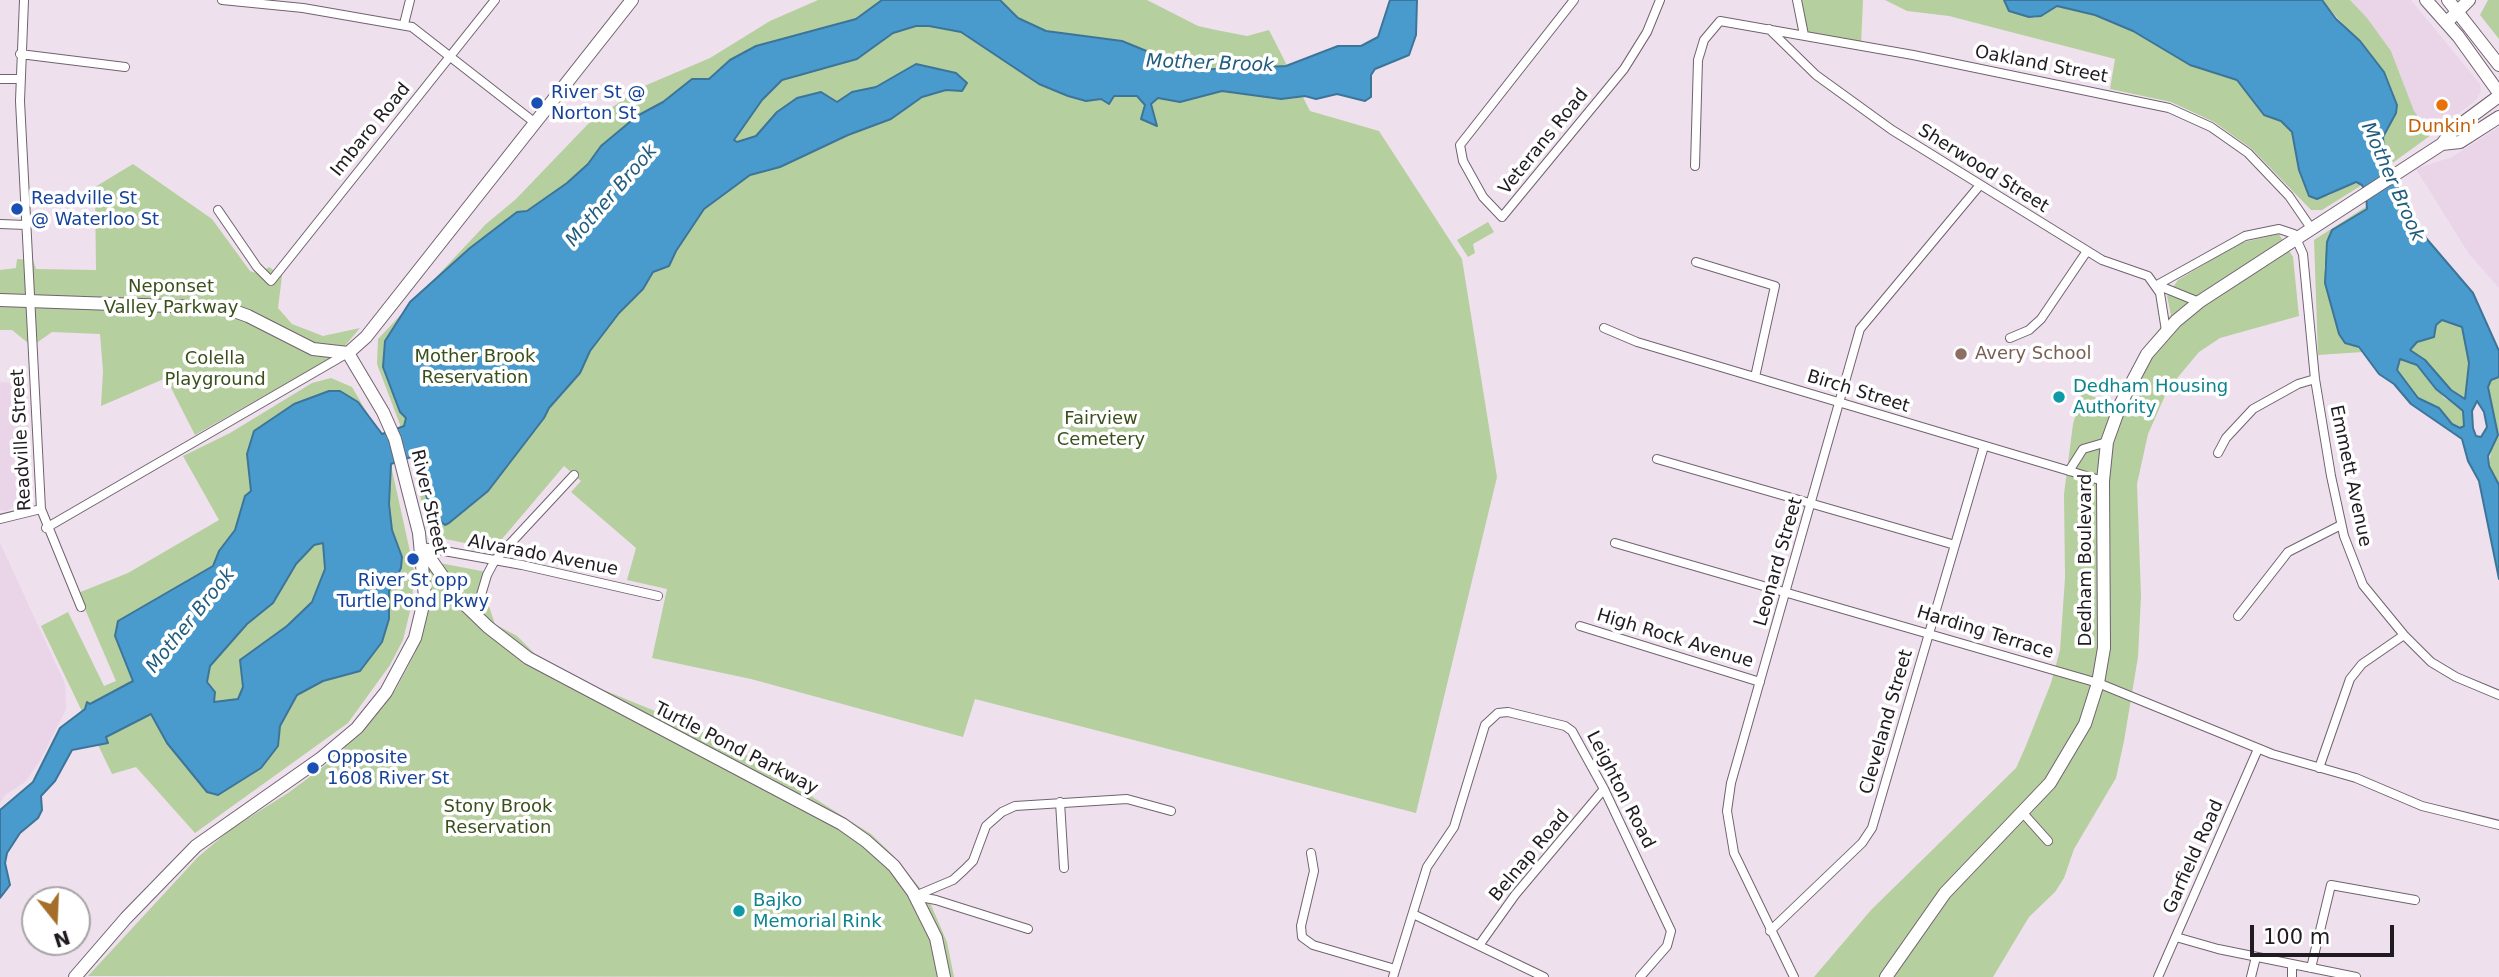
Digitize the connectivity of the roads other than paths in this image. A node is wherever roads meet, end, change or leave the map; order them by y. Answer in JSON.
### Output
{"nodes":[{"id":1,"x":24,"y":0,"type":"edge"},
{"id":2,"x":222,"y":0,"type":"edge"},
{"id":3,"x":410,"y":0,"type":"edge"},
{"id":4,"x":495,"y":0,"type":"edge"},
{"id":5,"x":632,"y":0,"type":"edge"},
{"id":6,"x":1574,"y":0,"type":"edge"},
{"id":7,"x":1660,"y":0,"type":"edge"},
{"id":8,"x":1797,"y":0,"type":"edge"},
{"id":9,"x":2426,"y":0,"type":"edge"},
{"id":10,"x":2448,"y":0,"type":"edge"},
{"id":11,"x":2469,"y":0,"type":"edge"},
{"id":12,"x":303,"y":4,"type":"edge"},
{"id":13,"x":2459,"y":12,"type":"junction"},
{"id":14,"x":2447,"y":22,"type":"junction"},
{"id":15,"x":404,"y":24,"type":"junction"},
{"id":16,"x":1769,"y":29,"type":"junction"},
{"id":17,"x":1804,"y":34,"type":"junction"},
{"id":18,"x":20,"y":54,"type":"junction"},
{"id":19,"x":451,"y":55,"type":"junction"},
{"id":20,"x":2499,"y":65,"type":"edge"},
{"id":21,"x":125,"y":67,"type":"dead end"},
{"id":22,"x":0,"y":79,"type":"edge"},
{"id":23,"x":20,"y":79,"type":"junction"},
{"id":24,"x":2499,"y":95,"type":"edge"},
{"id":25,"x":2499,"y":117,"type":"edge"},
{"id":26,"x":534,"y":122,"type":"junction"},
{"id":27,"x":2442,"y":144,"type":"junction"},
{"id":28,"x":1695,"y":166,"type":"dead end"},
{"id":29,"x":1980,"y":185,"type":"junction"},
{"id":30,"x":218,"y":210,"type":"dead end"},
{"id":31,"x":0,"y":225,"type":"edge"},
{"id":32,"x":26,"y":225,"type":"junction"},
{"id":33,"x":2311,"y":228,"type":"junction"},
{"id":34,"x":2297,"y":237,"type":"junction"},
{"id":35,"x":2087,"y":251,"type":"junction"},
{"id":36,"x":1696,"y":262,"type":"dead end"},
{"id":37,"x":2157,"y":285,"type":"junction"},
{"id":38,"x":0,"y":300,"type":"edge"},
{"id":39,"x":31,"y":301,"type":"junction"},
{"id":40,"x":2199,"y":302,"type":"junction"},
{"id":41,"x":1604,"y":328,"type":"dead end"},
{"id":42,"x":2166,"y":331,"type":"junction"},
{"id":43,"x":2010,"y":338,"type":"dead end"},
{"id":44,"x":348,"y":353,"type":"junction"},
{"id":45,"x":1755,"y":377,"type":"junction"},
{"id":46,"x":2315,"y":379,"type":"junction"},
{"id":47,"x":1841,"y":404,"type":"junction"},
{"id":48,"x":2107,"y":442,"type":"junction"},
{"id":49,"x":1984,"y":446,"type":"junction"},
{"id":50,"x":2218,"y":453,"type":"dead end"},
{"id":51,"x":1657,"y":459,"type":"dead end"},
{"id":52,"x":2069,"y":471,"type":"junction"},
{"id":53,"x":574,"y":475,"type":"dead end"},
{"id":54,"x":2103,"y":481,"type":"junction"},
{"id":55,"x":1813,"y":502,"type":"junction"},
{"id":56,"x":41,"y":509,"type":"junction"},
{"id":57,"x":0,"y":519,"type":"edge"},
{"id":58,"x":2342,"y":525,"type":"junction"},
{"id":59,"x":46,"y":528,"type":"junction"},
{"id":60,"x":1615,"y":543,"type":"dead end"},
{"id":61,"x":1955,"y":545,"type":"junction"},
{"id":62,"x":422,"y":547,"type":"junction"},
{"id":63,"x":495,"y":560,"type":"junction"},
{"id":64,"x":426,"y":579,"type":"junction"},
{"id":65,"x":1787,"y":591,"type":"junction"},
{"id":66,"x":658,"y":596,"type":"dead end"},
{"id":67,"x":458,"y":598,"type":"junction"},
{"id":68,"x":80,"y":607,"type":"dead end"},
{"id":69,"x":475,"y":615,"type":"junction"},
{"id":70,"x":2238,"y":616,"type":"dead end"},
{"id":71,"x":1580,"y":626,"type":"dead end"},
{"id":72,"x":1929,"y":633,"type":"junction"},
{"id":73,"x":2404,"y":635,"type":"junction"},
{"id":74,"x":1760,"y":682,"type":"junction"},
{"id":75,"x":2098,"y":683,"type":"junction"},
{"id":76,"x":2499,"y":695,"type":"edge"},
{"id":77,"x":2258,"y":748,"type":"junction"},
{"id":78,"x":2319,"y":768,"type":"junction"},
{"id":79,"x":1604,"y":789,"type":"junction"},
{"id":80,"x":1060,"y":802,"type":"junction"},
{"id":81,"x":1171,"y":811,"type":"dead end"},
{"id":82,"x":2022,"y":812,"type":"junction"},
{"id":83,"x":2499,"y":825,"type":"edge"},
{"id":84,"x":2048,"y":841,"type":"dead end"},
{"id":85,"x":1311,"y":853,"type":"dead end"},
{"id":86,"x":1065,"y":867,"type":"dead end"},
{"id":87,"x":915,"y":897,"type":"junction"},
{"id":88,"x":2415,"y":900,"type":"dead end"},
{"id":89,"x":1413,"y":914,"type":"junction"},
{"id":90,"x":1028,"y":929,"type":"dead end"},
{"id":91,"x":1770,"y":931,"type":"junction"},
{"id":92,"x":2176,"y":937,"type":"junction"},
{"id":93,"x":1480,"y":944,"type":"junction"},
{"id":94,"x":2256,"y":957,"type":"junction"},
{"id":95,"x":2292,"y":964,"type":"junction"},
{"id":96,"x":2311,"y":968,"type":"junction"},
{"id":97,"x":1394,"y":973,"type":"edge"},
{"id":98,"x":75,"y":977,"type":"edge"},
{"id":99,"x":944,"y":977,"type":"edge"},
{"id":100,"x":1544,"y":977,"type":"edge"},
{"id":101,"x":1640,"y":977,"type":"edge"},
{"id":102,"x":1794,"y":977,"type":"edge"},
{"id":103,"x":1886,"y":977,"type":"edge"},
{"id":104,"x":2158,"y":977,"type":"edge"},
{"id":105,"x":2251,"y":977,"type":"edge"},
{"id":106,"x":2292,"y":977,"type":"edge"},
{"id":107,"x":2356,"y":977,"type":"edge"}],
"edges":[{"from":1,"to":18,"type":"street","name":"Readville Street"},
{"from":2,"to":12,"type":"street"},
{"from":3,"to":15,"type":"street"},
{"from":4,"to":19,"type":"street","name":"Imbaro Road"},
{"from":5,"to":26,"type":"main road"},
{"from":6,"to":7,"type":"street","name":"Veterans Road"},
{"from":8,"to":17,"type":"street"},
{"from":9,"to":14,"type":"main road"},
{"from":10,"to":13,"type":"main road"},
{"from":11,"to":13,"type":"main road"},
{"from":12,"to":15,"type":"street"},
{"from":13,"to":14,"type":"main road"},
{"from":13,"to":20,"type":"main road"},
{"from":14,"to":24,"type":"main road"},
{"from":15,"to":19,"type":"street"},
{"from":16,"to":17,"type":"street","name":"Oakland Street"},
{"from":16,"to":28,"type":"street","name":"Oakland Street"},
{"from":16,"to":29,"type":"street","name":"Sherwood Street"},
{"from":17,"to":33,"type":"street","name":"Oakland Street"},
{"from":18,"to":21,"type":"street"},
{"from":18,"to":23,"type":"street","name":"Readville Street"},
{"from":19,"to":26,"type":"street"},
{"from":19,"to":30,"type":"street","name":"Imbaro Road"},
{"from":22,"to":23,"type":"street"},
{"from":23,"to":32,"type":"street","name":"Readville Street"},
{"from":24,"to":27,"type":"main road"},
{"from":25,"to":27,"type":"main road"},
{"from":26,"to":44,"type":"main road"},
{"from":27,"to":33,"type":"main road","name":"Dedham Boulevard"},
{"from":29,"to":35,"type":"street","name":"Sherwood Street"},
{"from":29,"to":47,"type":"street","name":"Leonard Street"},
{"from":31,"to":32,"type":"street"},
{"from":32,"to":39,"type":"street","name":"Readville Street"},
{"from":33,"to":34,"type":"main road","name":"Dedham Boulevard"},
{"from":34,"to":37,"type":"street"},
{"from":34,"to":40,"type":"main road","name":"Dedham Boulevard"},
{"from":34,"to":46,"type":"street","name":"Emmett Avenue"},
{"from":35,"to":37,"type":"street","name":"Sherwood Street"},
{"from":35,"to":43,"type":"street"},
{"from":36,"to":45,"type":"street"},
{"from":37,"to":40,"type":"street","name":"Sherwood Street"},
{"from":37,"to":42,"type":"street"},
{"from":38,"to":39,"type":"main road"},
{"from":39,"to":44,"type":"main road"},
{"from":39,"to":56,"type":"street","name":"Readville Street"},
{"from":40,"to":42,"type":"main road","name":"Dedham Boulevard"},
{"from":41,"to":45,"type":"street","name":"Birch Street"},
{"from":42,"to":48,"type":"main road","name":"Dedham Boulevard"},
{"from":44,"to":59,"type":"street","name":"Readville Street"},
{"from":44,"to":62,"type":"main road","name":"River Street"},
{"from":45,"to":47,"type":"street","name":"Birch Street"},
{"from":46,"to":50,"type":"street"},
{"from":46,"to":58,"type":"street","name":"Emmett Avenue"},
{"from":47,"to":49,"type":"street","name":"Birch Street"},
{"from":47,"to":55,"type":"street","name":"Leonard Street"},
{"from":48,"to":52,"type":"street"},
{"from":48,"to":54,"type":"main road","name":"Dedham Boulevard"},
{"from":49,"to":52,"type":"street","name":"Birch Street"},
{"from":49,"to":61,"type":"street","name":"Cleveland Street"},
{"from":51,"to":55,"type":"street"},
{"from":52,"to":54,"type":"street","name":"Birch Street"},
{"from":53,"to":63,"type":"street"},
{"from":54,"to":75,"type":"main road","name":"Dedham Boulevard"},
{"from":55,"to":61,"type":"street"},
{"from":55,"to":65,"type":"street","name":"Leonard Street"},
{"from":56,"to":57,"type":"street"},
{"from":56,"to":59,"type":"street","name":"Readville Street"},
{"from":58,"to":70,"type":"street"},
{"from":58,"to":73,"type":"street","name":"Emmett Avenue"},
{"from":59,"to":68,"type":"street"},
{"from":60,"to":65,"type":"street","name":"Harding Terrace"},
{"from":61,"to":72,"type":"street","name":"Cleveland Street"},
{"from":62,"to":63,"type":"street","name":"Alvarado Avenue"},
{"from":62,"to":64,"type":"main road","name":"River Street"},
{"from":62,"to":67,"type":"main road","name":"Turtle Pond Parkway"},
{"from":63,"to":66,"type":"street","name":"Alvarado Avenue"},
{"from":63,"to":69,"type":"street"},
{"from":64,"to":67,"type":"main road","name":"Turtle Pond Parkway"},
{"from":64,"to":98,"type":"main road","name":"River Street"},
{"from":65,"to":72,"type":"street","name":"Harding Terrace"},
{"from":65,"to":74,"type":"street","name":"Leonard Street"},
{"from":67,"to":69,"type":"main road","name":"Turtle Pond Parkway"},
{"from":69,"to":87,"type":"main road","name":"Turtle Pond Parkway"},
{"from":71,"to":74,"type":"street","name":"High Rock Avenue"},
{"from":72,"to":75,"type":"street","name":"Harding Terrace"},
{"from":72,"to":91,"type":"street","name":"Cleveland Street"},
{"from":73,"to":76,"type":"street","name":"Emmett Avenue"},
{"from":73,"to":78,"type":"street"},
{"from":74,"to":91,"type":"street","name":"Leonard Street"},
{"from":75,"to":77,"type":"street","name":"Harding Terrace"},
{"from":75,"to":82,"type":"main road","name":"Dedham Boulevard"},
{"from":77,"to":78,"type":"street","name":"Harding Terrace"},
{"from":77,"to":92,"type":"street","name":"Garfield Road"},
{"from":78,"to":83,"type":"street","name":"Harding Terrace"},
{"from":79,"to":89,"type":"street","name":"Leighton Road"},
{"from":79,"to":93,"type":"street","name":"Belnap Road"},
{"from":79,"to":101,"type":"street","name":"Leighton Road"},
{"from":80,"to":81,"type":"street"},
{"from":80,"to":86,"type":"street"},
{"from":80,"to":87,"type":"street"},
{"from":82,"to":84,"type":"street"},
{"from":82,"to":103,"type":"main road","name":"Dedham Boulevard"},
{"from":85,"to":97,"type":"street"},
{"from":87,"to":90,"type":"street"},
{"from":87,"to":99,"type":"main road","name":"Turtle Pond Parkway"},
{"from":88,"to":96,"type":"street"},
{"from":89,"to":93,"type":"street"},
{"from":89,"to":97,"type":"street"},
{"from":91,"to":102,"type":"street","name":"Leonard Street"},
{"from":92,"to":94,"type":"street"},
{"from":92,"to":104,"type":"street","name":"Garfield Road"},
{"from":93,"to":100,"type":"street"},
{"from":94,"to":95,"type":"street"},
{"from":94,"to":105,"type":"street"},
{"from":95,"to":96,"type":"street"},
{"from":95,"to":106,"type":"street"},
{"from":96,"to":107,"type":"street"}]}
